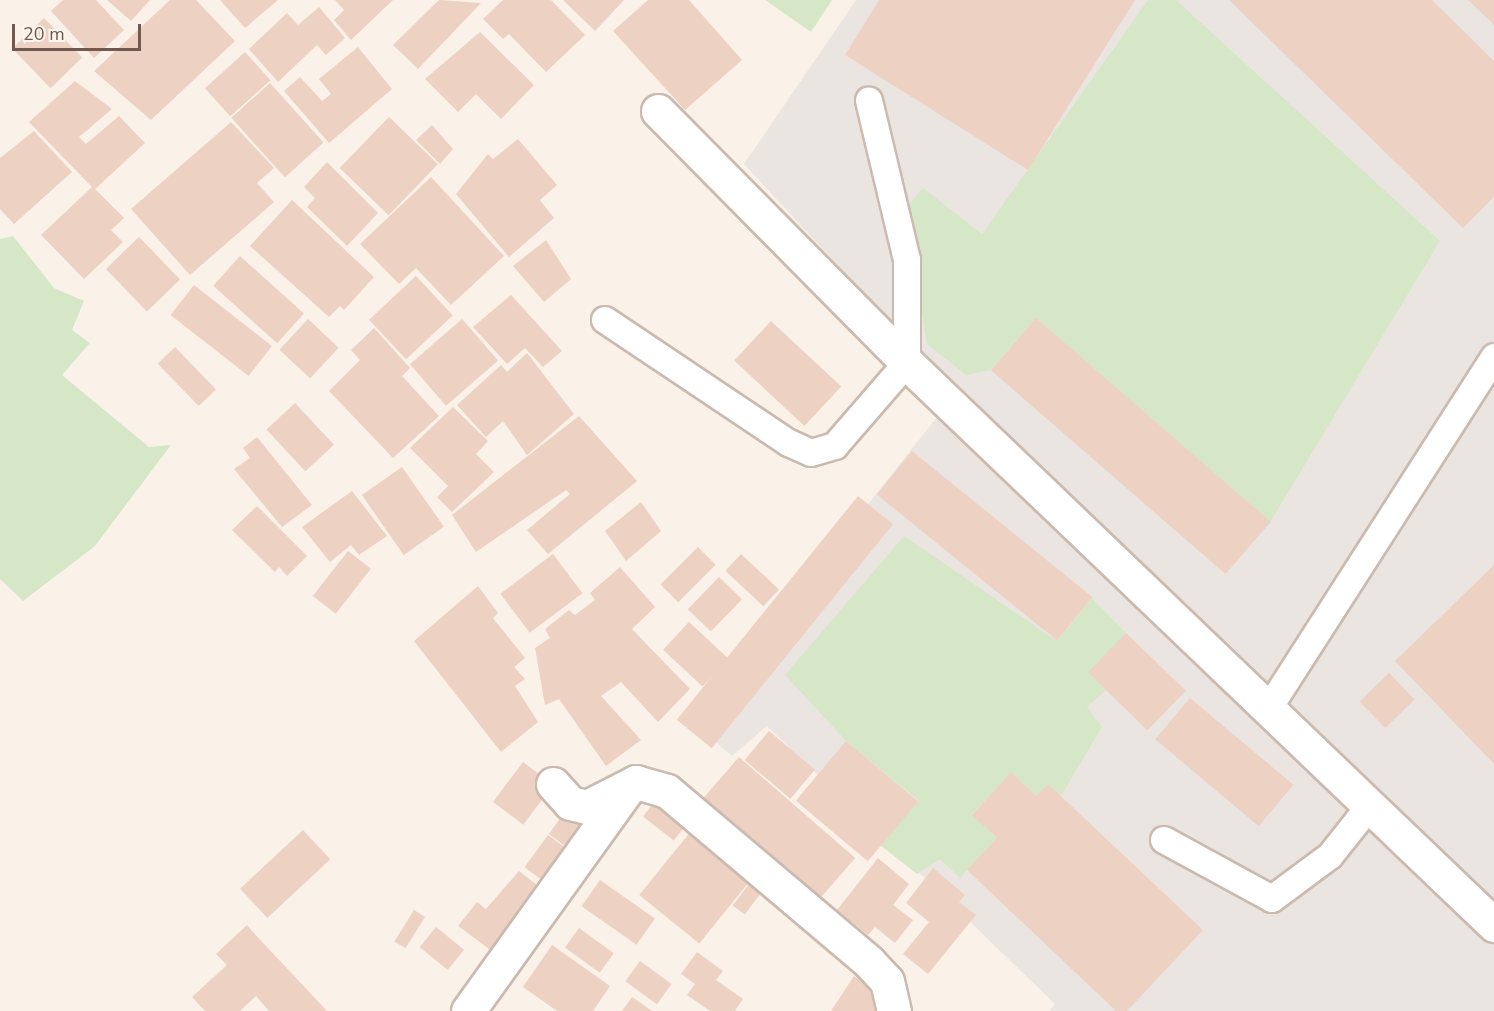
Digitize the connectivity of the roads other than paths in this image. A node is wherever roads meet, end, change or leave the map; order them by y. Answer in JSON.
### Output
{"nodes":[{"id":1,"x":869,"y":100,"type":"dead end"},
{"id":2,"x":658,"y":111,"type":"dead end"},
{"id":3,"x":605,"y":320,"type":"dead end"},
{"id":4,"x":1494,"y":357,"type":"edge"},
{"id":5,"x":907,"y":363,"type":"junction"},
{"id":6,"x":1269,"y":708,"type":"junction"},
{"id":7,"x":553,"y":784,"type":"dead end"},
{"id":8,"x":629,"y":787,"type":"junction"},
{"id":9,"x":1369,"y":807,"type":"junction"},
{"id":10,"x":1164,"y":840,"type":"dead end"},
{"id":11,"x":1494,"y":925,"type":"edge"},
{"id":12,"x":468,"y":1011,"type":"edge"},
{"id":13,"x":894,"y":1011,"type":"edge"}],
"edges":[{"from":1,"to":5,"type":"lane"},
{"from":2,"to":5,"type":"street"},
{"from":3,"to":5,"type":"lane"},
{"from":4,"to":6,"type":"lane"},
{"from":5,"to":6,"type":"street"},
{"from":6,"to":9,"type":"street"},
{"from":7,"to":8,"type":"street"},
{"from":8,"to":12,"type":"street"},
{"from":8,"to":13,"type":"street"},
{"from":9,"to":10,"type":"lane"},
{"from":9,"to":11,"type":"street"}]}
